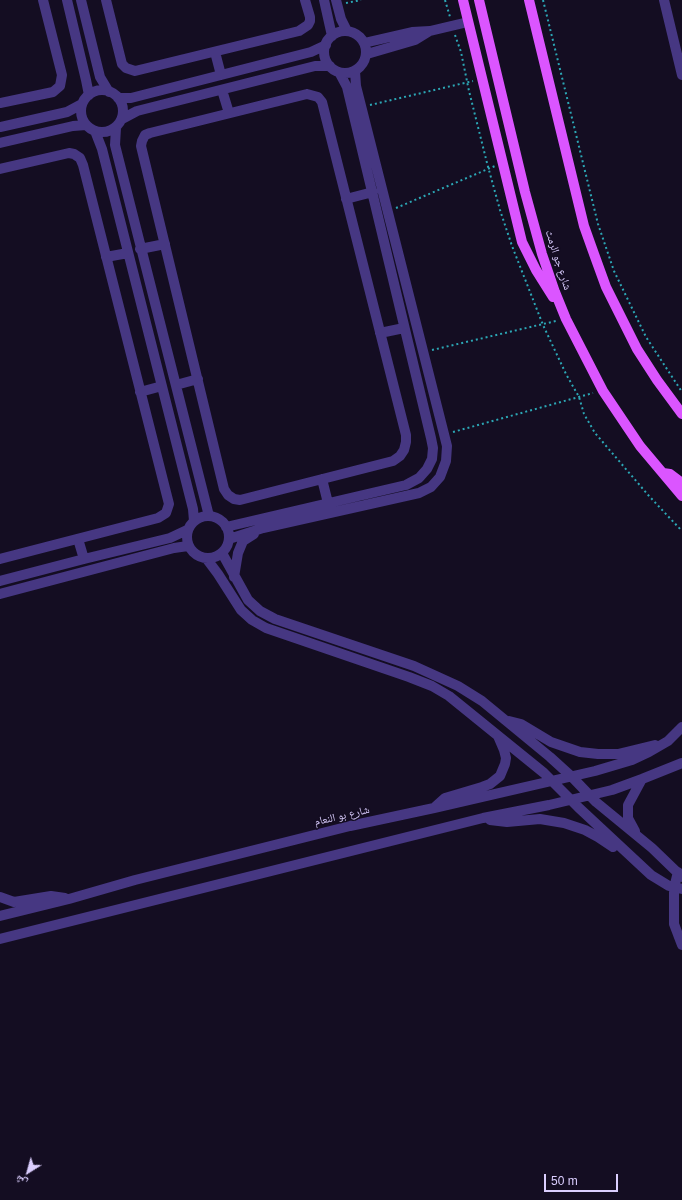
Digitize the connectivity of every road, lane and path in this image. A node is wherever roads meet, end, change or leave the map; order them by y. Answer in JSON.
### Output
{"nodes":[{"id":1,"x":43,"y":0,"type":"edge"},
{"id":2,"x":66,"y":0,"type":"edge"},
{"id":3,"x":81,"y":0,"type":"edge"},
{"id":4,"x":106,"y":0,"type":"edge"},
{"id":5,"x":305,"y":0,"type":"edge"},
{"id":6,"x":324,"y":0,"type":"edge"},
{"id":7,"x":361,"y":0,"type":"edge"},
{"id":8,"x":463,"y":0,"type":"edge"},
{"id":9,"x":479,"y":0,"type":"edge"},
{"id":10,"x":528,"y":0,"type":"edge"},
{"id":11,"x":542,"y":0,"type":"edge"},
{"id":12,"x":664,"y":0,"type":"edge"},
{"id":13,"x":336,"y":3,"type":"edge"},
{"id":14,"x":468,"y":22,"type":"junction"},
{"id":15,"x":347,"y":31,"type":"junction"},
{"id":16,"x":430,"y":31,"type":"junction"},
{"id":17,"x":332,"y":36,"type":"junction"},
{"id":18,"x":364,"y":43,"type":"junction"},
{"id":19,"x":326,"y":45,"type":"junction"},
{"id":20,"x":215,"y":52,"type":"junction"},
{"id":21,"x":366,"y":54,"type":"junction"},
{"id":22,"x":330,"y":66,"type":"junction"},
{"id":23,"x":355,"y":71,"type":"junction"},
{"id":24,"x":339,"y":72,"type":"junction"},
{"id":25,"x":221,"y":75,"type":"junction"},
{"id":26,"x":682,"y":75,"type":"edge"},
{"id":27,"x":482,"y":78,"type":"junction"},
{"id":28,"x":222,"y":90,"type":"junction"},
{"id":29,"x":109,"y":92,"type":"junction"},
{"id":30,"x":89,"y":95,"type":"junction"},
{"id":31,"x":118,"y":98,"type":"junction"},
{"id":32,"x":0,"y":103,"type":"edge"},
{"id":33,"x":82,"y":104,"type":"junction"},
{"id":34,"x":361,"y":107,"type":"junction"},
{"id":35,"x":229,"y":114,"type":"junction"},
{"id":36,"x":122,"y":119,"type":"junction"},
{"id":37,"x":86,"y":125,"type":"junction"},
{"id":38,"x":0,"y":127,"type":"edge"},
{"id":39,"x":116,"y":128,"type":"junction"},
{"id":40,"x":95,"y":131,"type":"junction"},
{"id":41,"x":0,"y":144,"type":"edge"},
{"id":42,"x":503,"y":163,"type":"junction"},
{"id":43,"x":0,"y":169,"type":"edge"},
{"id":44,"x":372,"y":192,"type":"junction"},
{"id":45,"x":346,"y":199,"type":"junction"},
{"id":46,"x":388,"y":212,"type":"junction"},
{"id":47,"x":165,"y":244,"type":"junction"},
{"id":48,"x":140,"y":249,"type":"junction"},
{"id":49,"x":128,"y":253,"type":"junction"},
{"id":50,"x":106,"y":257,"type":"junction"},
{"id":51,"x":566,"y":319,"type":"junction"},
{"id":52,"x":404,"y":328,"type":"junction"},
{"id":53,"x":380,"y":333,"type":"junction"},
{"id":54,"x":423,"y":353,"type":"junction"},
{"id":55,"x":198,"y":379,"type":"junction"},
{"id":56,"x":162,"y":386,"type":"junction"},
{"id":57,"x":176,"y":386,"type":"junction"},
{"id":58,"x":603,"y":391,"type":"junction"},
{"id":59,"x":140,"y":392,"type":"junction"},
{"id":60,"x":682,"y":392,"type":"edge"},
{"id":61,"x":682,"y":414,"type":"edge"},
{"id":62,"x":444,"y":435,"type":"junction"},
{"id":63,"x":661,"y":472,"type":"junction"},
{"id":64,"x":322,"y":479,"type":"junction"},
{"id":65,"x":682,"y":483,"type":"edge"},
{"id":66,"x":682,"y":496,"type":"edge"},
{"id":67,"x":328,"y":503,"type":"junction"},
{"id":68,"x":209,"y":516,"type":"junction"},
{"id":69,"x":194,"y":521,"type":"junction"},
{"id":70,"x":226,"y":526,"type":"junction"},
{"id":71,"x":264,"y":528,"type":"junction"},
{"id":72,"x":187,"y":530,"type":"junction"},
{"id":73,"x":78,"y":539,"type":"junction"},
{"id":74,"x":229,"y":539,"type":"junction"},
{"id":75,"x":188,"y":546,"type":"junction"},
{"id":76,"x":222,"y":553,"type":"junction"},
{"id":77,"x":206,"y":558,"type":"junction"},
{"id":78,"x":0,"y":559,"type":"edge"},
{"id":79,"x":84,"y":559,"type":"junction"},
{"id":80,"x":234,"y":577,"type":"junction"},
{"id":81,"x":0,"y":581,"type":"edge"},
{"id":82,"x":0,"y":594,"type":"edge"},
{"id":83,"x":508,"y":721,"type":"junction"},
{"id":84,"x":682,"y":727,"type":"edge"},
{"id":85,"x":497,"y":734,"type":"junction"},
{"id":86,"x":668,"y":741,"type":"junction"},
{"id":87,"x":682,"y":763,"type":"edge"},
{"id":88,"x":572,"y":777,"type":"junction"},
{"id":89,"x":642,"y":779,"type":"junction"},
{"id":90,"x":552,"y":781,"type":"junction"},
{"id":91,"x":589,"y":795,"type":"junction"},
{"id":92,"x":571,"y":800,"type":"junction"},
{"id":93,"x":434,"y":808,"type":"junction"},
{"id":94,"x":482,"y":818,"type":"junction"},
{"id":95,"x":638,"y":836,"type":"junction"},
{"id":96,"x":633,"y":859,"type":"junction"},
{"id":97,"x":680,"y":874,"type":"edge"},
{"id":98,"x":678,"y":888,"type":"edge"},
{"id":99,"x":0,"y":897,"type":"edge"},
{"id":100,"x":69,"y":899,"type":"junction"},
{"id":101,"x":0,"y":916,"type":"edge"},
{"id":102,"x":0,"y":939,"type":"edge"},
{"id":103,"x":682,"y":945,"type":"edge"}],
"edges":[{"from":1,"to":32,"type":"street"},
{"from":2,"to":30,"type":"street"},
{"from":3,"to":29,"type":"street"},
{"from":4,"to":20,"type":"street"},
{"from":5,"to":20,"type":"street"},
{"from":6,"to":17,"type":"street"},
{"from":7,"to":13,"type":"path"},
{"from":8,"to":14,"type":"main road"},
{"from":9,"to":51,"type":"main road","name":"شارع جو الرمث"},
{"from":10,"to":61,"type":"main road"},
{"from":11,"to":60,"type":"path"},
{"from":12,"to":26,"type":"street"},
{"from":13,"to":15,"type":"street"},
{"from":14,"to":16,"type":"street"},
{"from":14,"to":27,"type":"main road"},
{"from":15,"to":17,"type":"street"},
{"from":15,"to":18,"type":"street"},
{"from":16,"to":18,"type":"street"},
{"from":16,"to":21,"type":"street"},
{"from":17,"to":19,"type":"street"},
{"from":18,"to":21,"type":"street"},
{"from":19,"to":22,"type":"street"},
{"from":19,"to":25,"type":"street"},
{"from":20,"to":25,"type":"street"},
{"from":21,"to":23,"type":"street"},
{"from":22,"to":24,"type":"street"},
{"from":22,"to":28,"type":"street"},
{"from":23,"to":24,"type":"street"},
{"from":23,"to":34,"type":"street"},
{"from":24,"to":44,"type":"street"},
{"from":25,"to":31,"type":"street"},
{"from":27,"to":34,"type":"path"},
{"from":27,"to":42,"type":"main road"},
{"from":28,"to":35,"type":"street"},
{"from":28,"to":36,"type":"street"},
{"from":29,"to":30,"type":"street"},
{"from":29,"to":31,"type":"street"},
{"from":30,"to":33,"type":"street"},
{"from":31,"to":36,"type":"street"},
{"from":33,"to":37,"type":"street"},
{"from":33,"to":38,"type":"street"},
{"from":34,"to":46,"type":"street"},
{"from":35,"to":45,"type":"street"},
{"from":35,"to":47,"type":"street"},
{"from":36,"to":39,"type":"street"},
{"from":37,"to":40,"type":"street"},
{"from":37,"to":41,"type":"street"},
{"from":39,"to":40,"type":"street"},
{"from":39,"to":48,"type":"street"},
{"from":40,"to":49,"type":"street"},
{"from":42,"to":46,"type":"path"},
{"from":42,"to":51,"type":"main road"},
{"from":43,"to":50,"type":"street"},
{"from":44,"to":45,"type":"street"},
{"from":44,"to":52,"type":"street"},
{"from":45,"to":53,"type":"street"},
{"from":46,"to":54,"type":"street"},
{"from":47,"to":48,"type":"street"},
{"from":47,"to":55,"type":"street"},
{"from":48,"to":57,"type":"street"},
{"from":49,"to":50,"type":"street"},
{"from":49,"to":56,"type":"street"},
{"from":50,"to":59,"type":"street"},
{"from":51,"to":54,"type":"path"},
{"from":51,"to":58,"type":"main road","name":"شارع جو الرمث"},
{"from":52,"to":53,"type":"street"},
{"from":52,"to":67,"type":"street"},
{"from":53,"to":64,"type":"street"},
{"from":54,"to":62,"type":"street"},
{"from":55,"to":57,"type":"street"},
{"from":55,"to":64,"type":"street"},
{"from":56,"to":59,"type":"street"},
{"from":56,"to":69,"type":"street"},
{"from":57,"to":68,"type":"street"},
{"from":58,"to":62,"type":"path"},
{"from":58,"to":63,"type":"main road","name":"شارع جو الرمث"},
{"from":59,"to":73,"type":"street"},
{"from":62,"to":71,"type":"street"},
{"from":63,"to":65,"type":"main road"},
{"from":63,"to":66,"type":"main road","name":"شارع جو الرمث"},
{"from":64,"to":67,"type":"street"},
{"from":67,"to":70,"type":"street"},
{"from":68,"to":69,"type":"street"},
{"from":68,"to":70,"type":"street"},
{"from":69,"to":72,"type":"street"},
{"from":70,"to":74,"type":"street"},
{"from":71,"to":74,"type":"street"},
{"from":71,"to":80,"type":"street"},
{"from":72,"to":75,"type":"street"},
{"from":72,"to":79,"type":"street"},
{"from":73,"to":78,"type":"street"},
{"from":73,"to":79,"type":"street"},
{"from":74,"to":76,"type":"street"},
{"from":75,"to":77,"type":"street"},
{"from":75,"to":82,"type":"street"},
{"from":76,"to":77,"type":"street"},
{"from":76,"to":80,"type":"street"},
{"from":77,"to":85,"type":"street"},
{"from":79,"to":81,"type":"street"},
{"from":80,"to":83,"type":"street"},
{"from":83,"to":86,"type":"street"},
{"from":83,"to":88,"type":"street"},
{"from":84,"to":86,"type":"street","name":"شارع بو النعام"},
{"from":85,"to":90,"type":"street"},
{"from":85,"to":93,"type":"street"},
{"from":86,"to":88,"type":"street","name":"شارع بو النعام"},
{"from":87,"to":89,"type":"street"},
{"from":88,"to":90,"type":"street","name":"شارع بو النعام"},
{"from":88,"to":91,"type":"street"},
{"from":89,"to":91,"type":"street"},
{"from":89,"to":95,"type":"street"},
{"from":90,"to":92,"type":"street"},
{"from":90,"to":93,"type":"street","name":"شارع بو النعام"},
{"from":91,"to":92,"type":"street"},
{"from":91,"to":95,"type":"street"},
{"from":92,"to":94,"type":"street"},
{"from":92,"to":96,"type":"street"},
{"from":93,"to":100,"type":"street","name":"شارع بو النعام"},
{"from":94,"to":96,"type":"street"},
{"from":94,"to":102,"type":"street"},
{"from":95,"to":97,"type":"street"},
{"from":96,"to":98,"type":"street"},
{"from":97,"to":98,"type":"street"},
{"from":98,"to":103,"type":"street"},
{"from":99,"to":100,"type":"street"},
{"from":100,"to":101,"type":"street","name":"شارع بو النعام"}]}
